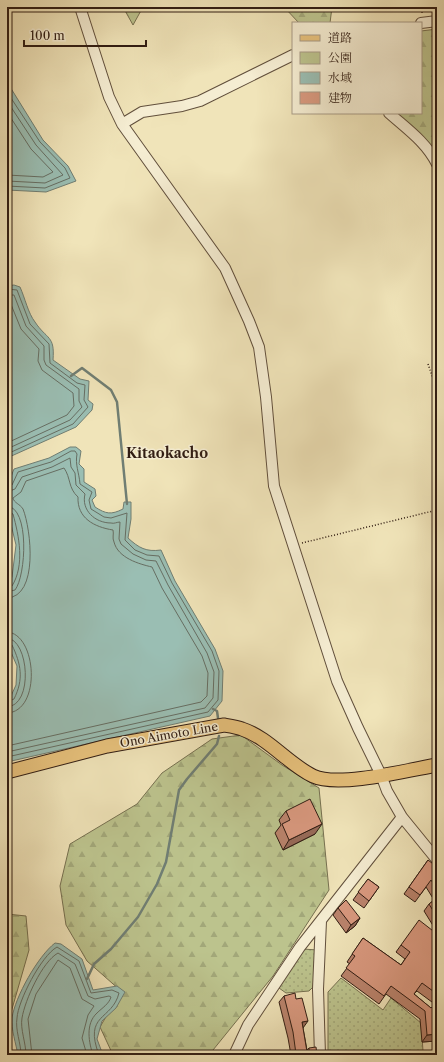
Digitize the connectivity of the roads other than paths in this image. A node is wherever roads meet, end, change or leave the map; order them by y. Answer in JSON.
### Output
{"nodes":[{"id":1,"x":80,"y":7,"type":"edge"},
{"id":2,"x":437,"y":21,"type":"edge"},
{"id":3,"x":422,"y":23,"type":"edge"},
{"id":4,"x":292,"y":56,"type":"edge"},
{"id":5,"x":390,"y":114,"type":"edge"},
{"id":6,"x":122,"y":124,"type":"junction"},
{"id":7,"x":437,"y":164,"type":"edge"},
{"id":8,"x":437,"y":765,"type":"edge"},
{"id":9,"x":7,"y":772,"type":"edge"},
{"id":10,"x":381,"y":775,"type":"junction"},
{"id":11,"x":402,"y":817,"type":"junction"},
{"id":12,"x":437,"y":860,"type":"edge"},
{"id":13,"x":321,"y":921,"type":"junction"},
{"id":14,"x":234,"y":1055,"type":"edge"},
{"id":15,"x":320,"y":1055,"type":"edge"}],
"edges":[{"from":1,"to":6,"type":"street"},
{"from":2,"to":3,"type":"street"},
{"from":4,"to":6,"type":"street"},
{"from":5,"to":7,"type":"street"},
{"from":6,"to":10,"type":"street"},
{"from":8,"to":10,"type":"main road","name":"Ono Aimoto Line"},
{"from":9,"to":10,"type":"main road","name":"Ono Aimoto Line"},
{"from":10,"to":11,"type":"street"},
{"from":11,"to":12,"type":"street"},
{"from":11,"to":13,"type":"street"},
{"from":13,"to":14,"type":"street"},
{"from":13,"to":15,"type":"street"}]}
